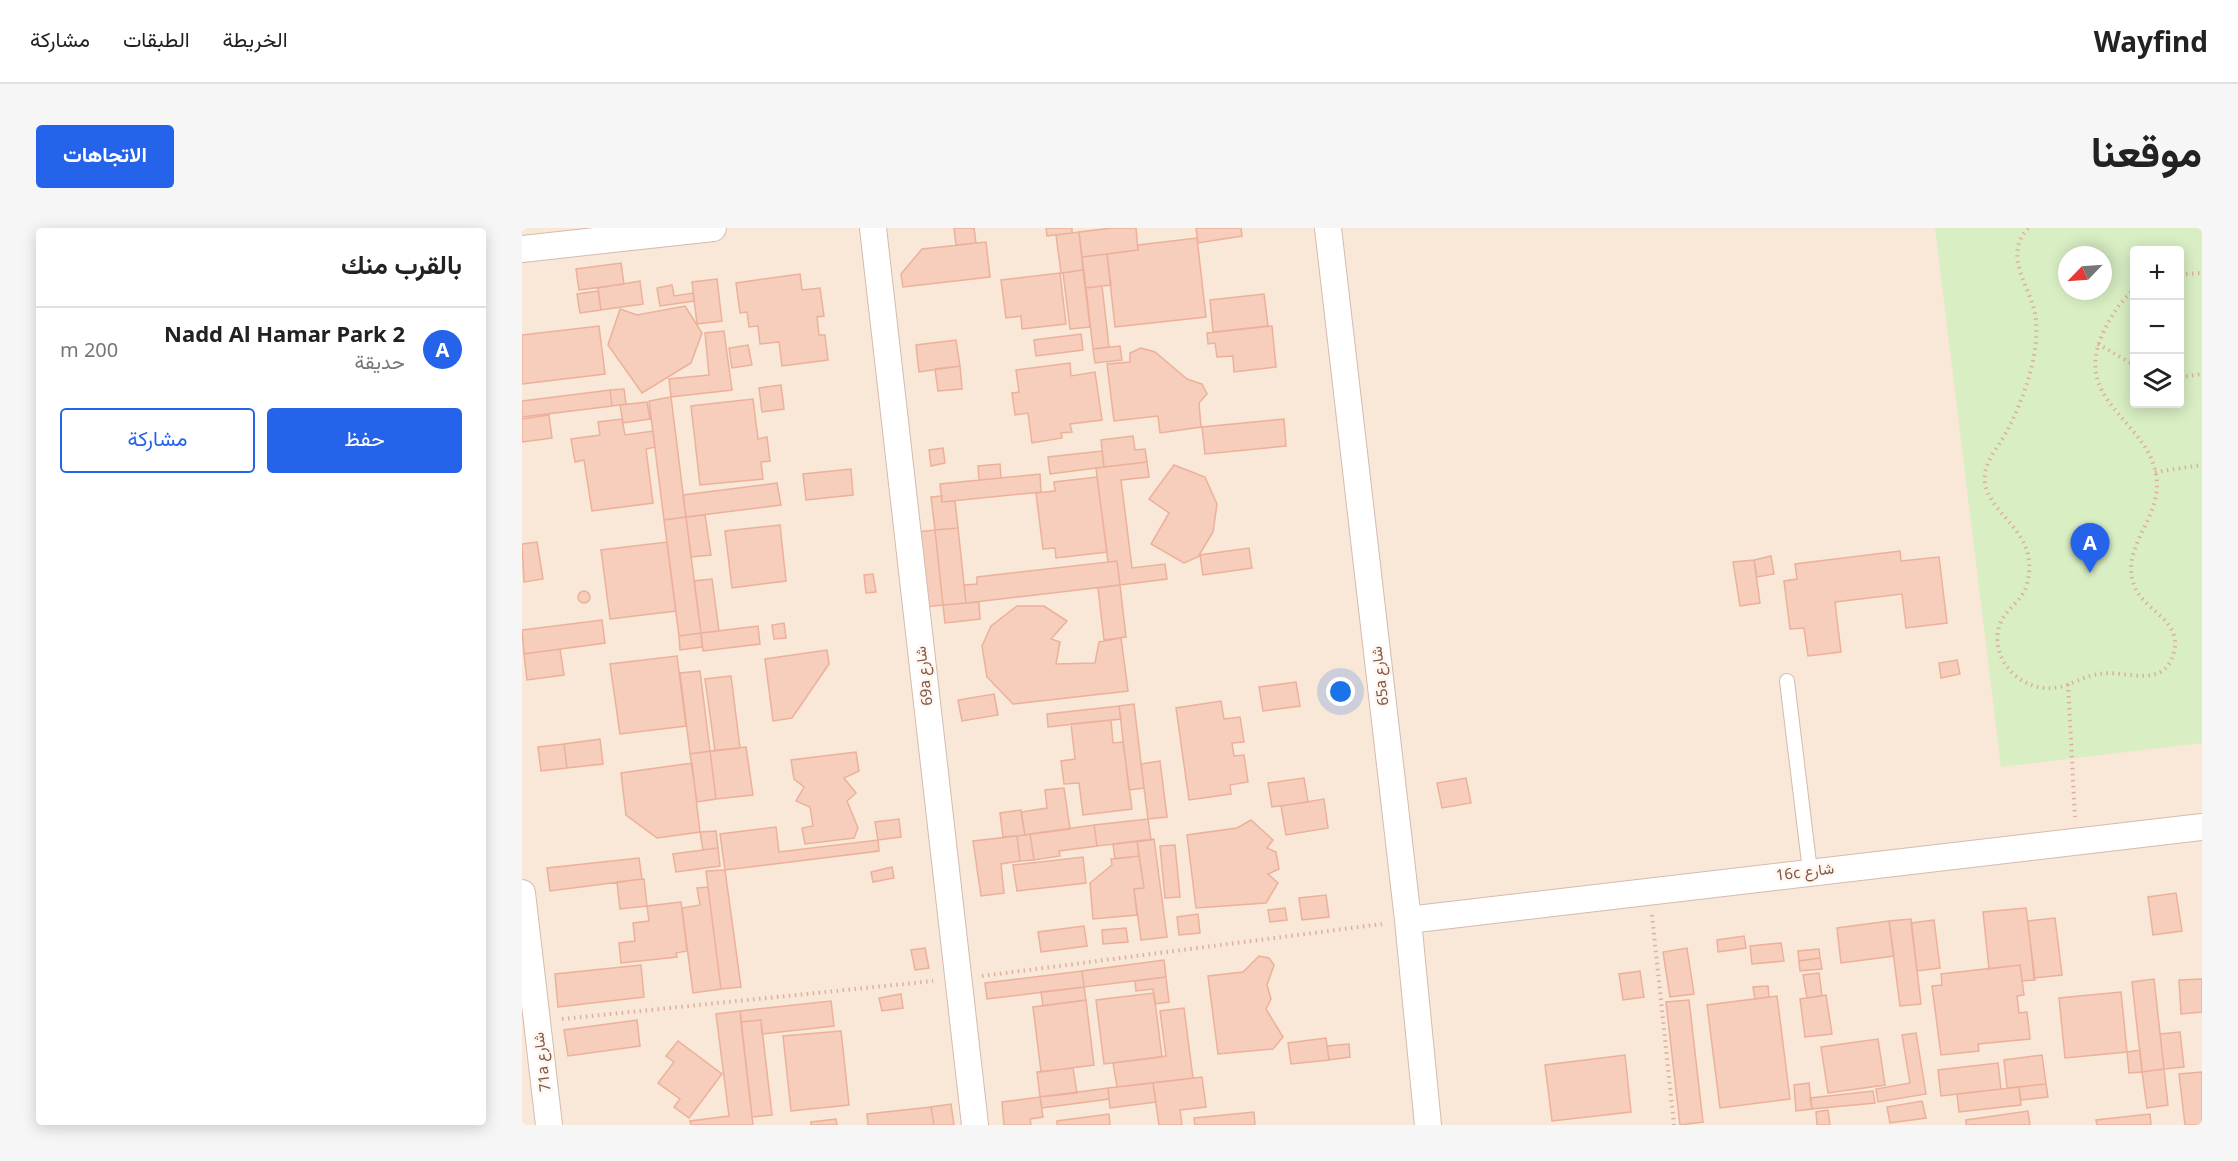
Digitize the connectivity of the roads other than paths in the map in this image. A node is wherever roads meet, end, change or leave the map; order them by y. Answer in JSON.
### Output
{"nodes":[{"id":1,"x":713,"y":228,"type":"edge"},
{"id":2,"x":873,"y":228,"type":"edge"},
{"id":3,"x":1328,"y":228,"type":"edge"},
{"id":4,"x":522,"y":249,"type":"edge"},
{"id":5,"x":1787,"y":681,"type":"dead end"},
{"id":6,"x":2202,"y":827,"type":"edge"},
{"id":7,"x":1810,"y":871,"type":"junction"},
{"id":8,"x":522,"y":893,"type":"edge"},
{"id":9,"x":1408,"y":920,"type":"junction"},
{"id":10,"x":528,"y":999,"type":"edge"},
{"id":11,"x":549,"y":1125,"type":"edge"},
{"id":12,"x":975,"y":1125,"type":"edge"},
{"id":13,"x":1428,"y":1125,"type":"edge"}],
"edges":[{"from":1,"to":4,"type":"street"},
{"from":2,"to":12,"type":"street","name":"69a شارع"},
{"from":3,"to":9,"type":"street","name":"65a شارع"},
{"from":5,"to":7,"type":"lane"},
{"from":6,"to":7,"type":"street","name":"16c شارع"},
{"from":7,"to":9,"type":"street","name":"16c شارع"},
{"from":8,"to":10,"type":"street","name":"71a شارع"},
{"from":9,"to":13,"type":"street","name":"65a شارع"},
{"from":10,"to":11,"type":"street","name":"71a شارع"}]}
